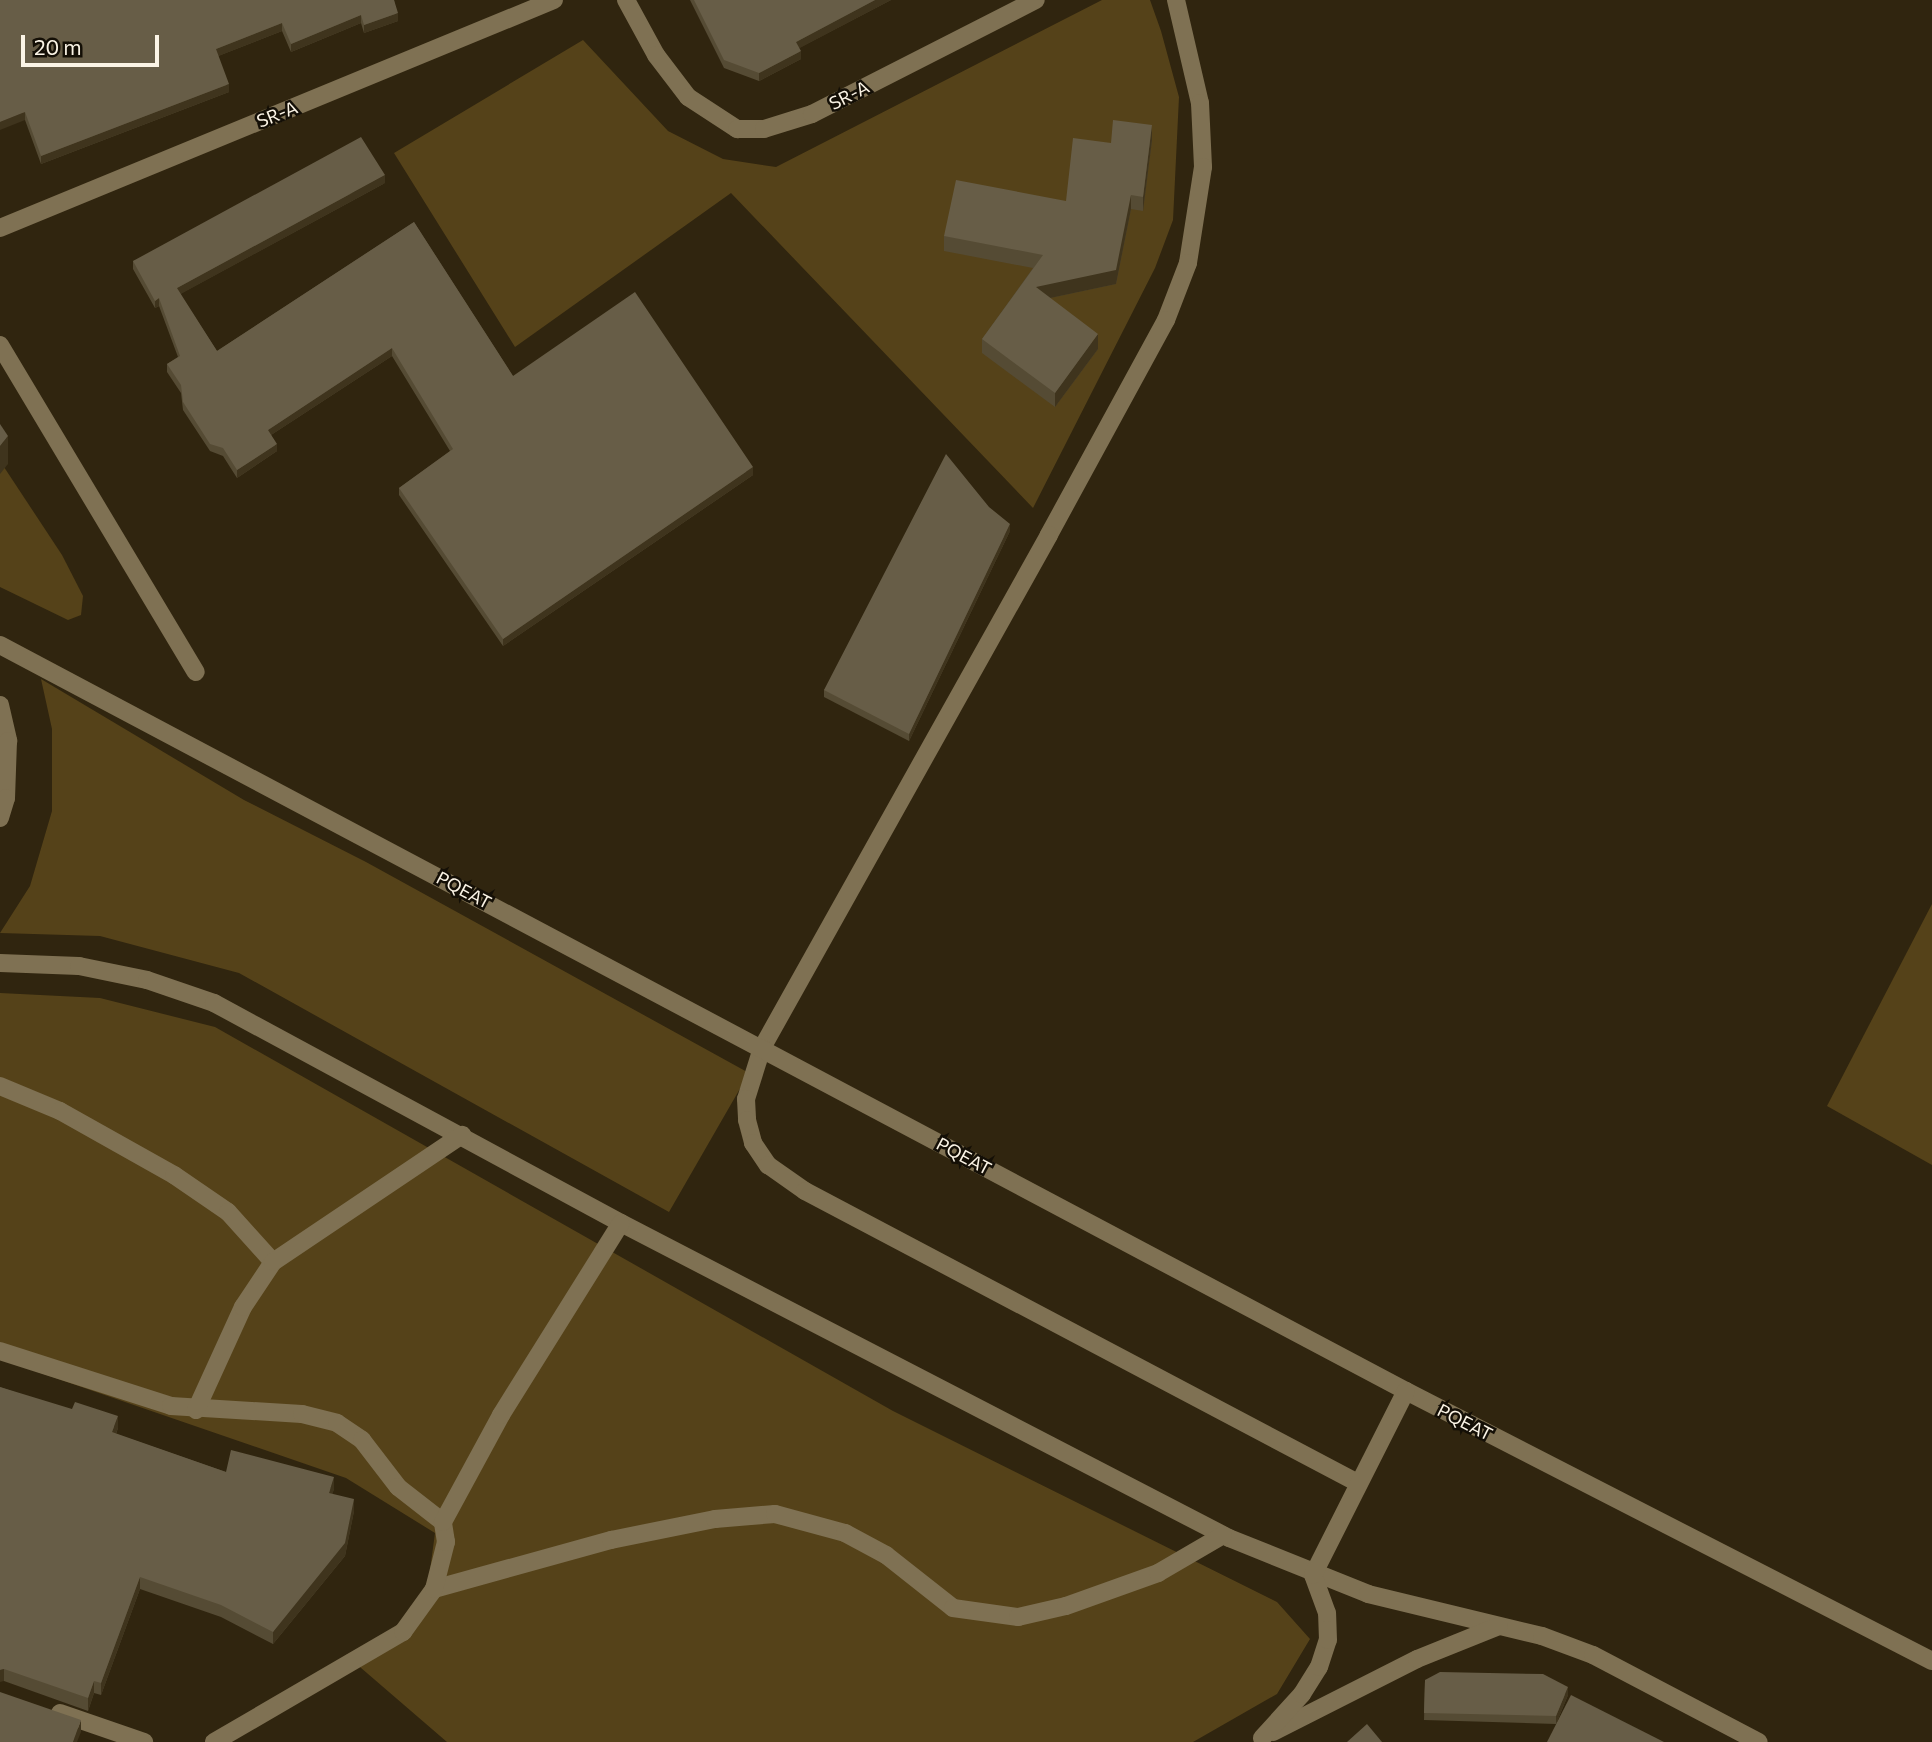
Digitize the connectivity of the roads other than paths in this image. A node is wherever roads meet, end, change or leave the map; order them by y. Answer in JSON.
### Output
{"nodes":[{"id":1,"x":554,"y":0,"type":"edge"},
{"id":2,"x":626,"y":0,"type":"edge"},
{"id":3,"x":1036,"y":0,"type":"edge"},
{"id":4,"x":1176,"y":0,"type":"edge"},
{"id":5,"x":0,"y":228,"type":"edge"},
{"id":6,"x":0,"y":345,"type":"edge"},
{"id":7,"x":0,"y":645,"type":"edge"},
{"id":8,"x":196,"y":672,"type":"dead end"},
{"id":9,"x":0,"y":705,"type":"edge"},
{"id":10,"x":0,"y":818,"type":"edge"},
{"id":11,"x":0,"y":962,"type":"edge"},
{"id":12,"x":762,"y":1048,"type":"junction"},
{"id":13,"x":0,"y":1086,"type":"edge"},
{"id":14,"x":462,"y":1135,"type":"junction"},
{"id":15,"x":621,"y":1223,"type":"junction"},
{"id":16,"x":272,"y":1262,"type":"junction"},
{"id":17,"x":0,"y":1351,"type":"edge"},
{"id":18,"x":1406,"y":1391,"type":"junction"},
{"id":19,"x":196,"y":1410,"type":"junction"},
{"id":20,"x":1358,"y":1483,"type":"junction"},
{"id":21,"x":443,"y":1522,"type":"junction"},
{"id":22,"x":1223,"y":1535,"type":"junction"},
{"id":23,"x":1313,"y":1575,"type":"junction"},
{"id":24,"x":434,"y":1589,"type":"junction"},
{"id":25,"x":1499,"y":1626,"type":"junction"},
{"id":26,"x":1932,"y":1661,"type":"edge"},
{"id":27,"x":39,"y":1706,"type":"edge"},
{"id":28,"x":1258,"y":1740,"type":"edge"},
{"id":29,"x":144,"y":1742,"type":"edge"},
{"id":30,"x":214,"y":1742,"type":"edge"},
{"id":31,"x":1759,"y":1742,"type":"edge"}],
"edges":[{"from":1,"to":5,"type":"street","name":"SR-A"},
{"from":2,"to":3,"type":"street","name":"SR-A"},
{"from":4,"to":12,"type":"street"},
{"from":6,"to":8,"type":"street"},
{"from":7,"to":12,"type":"street","name":"PQEAT"},
{"from":9,"to":10,"type":"street"},
{"from":11,"to":14,"type":"street"},
{"from":12,"to":18,"type":"street","name":"PQEAT"},
{"from":12,"to":20,"type":"street"},
{"from":13,"to":16,"type":"street"},
{"from":14,"to":15,"type":"street"},
{"from":14,"to":16,"type":"street"},
{"from":15,"to":21,"type":"street"},
{"from":15,"to":22,"type":"street"},
{"from":16,"to":19,"type":"street"},
{"from":17,"to":19,"type":"street"},
{"from":18,"to":20,"type":"street"},
{"from":18,"to":26,"type":"street","name":"PQEAT"},
{"from":19,"to":21,"type":"street"},
{"from":20,"to":23,"type":"street"},
{"from":21,"to":24,"type":"street"},
{"from":22,"to":23,"type":"street"},
{"from":22,"to":24,"type":"street"},
{"from":23,"to":25,"type":"street"},
{"from":23,"to":28,"type":"street"},
{"from":24,"to":30,"type":"street"},
{"from":25,"to":28,"type":"street"},
{"from":25,"to":31,"type":"street"},
{"from":27,"to":29,"type":"street"}]}
